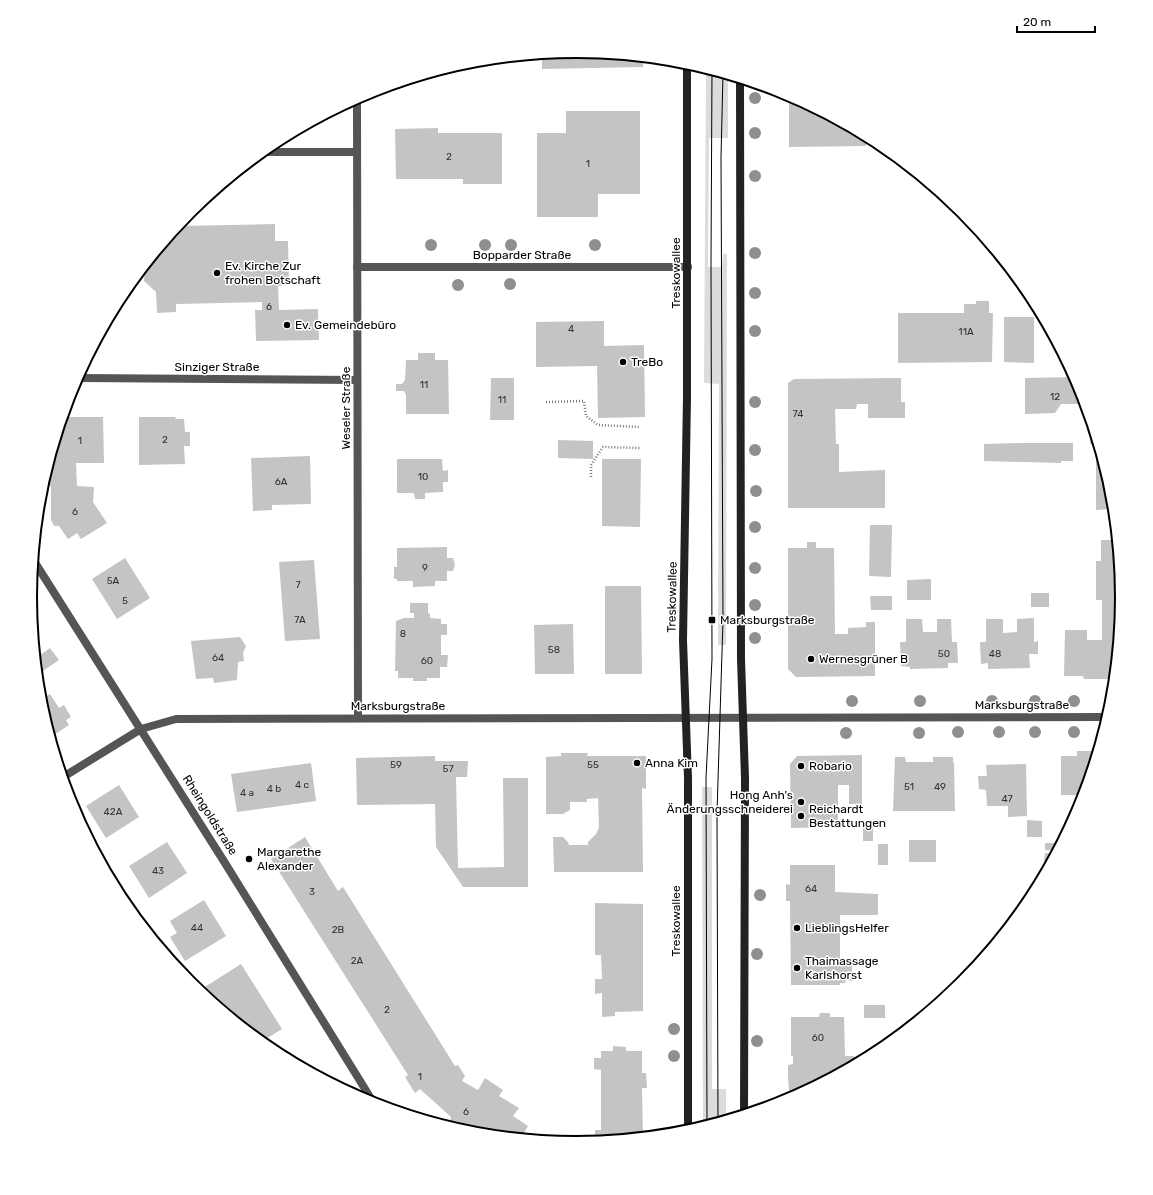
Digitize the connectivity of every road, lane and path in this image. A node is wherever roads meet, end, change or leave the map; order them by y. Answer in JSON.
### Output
{"nodes":[{"id":1,"x":687,"y":69,"type":"edge"},
{"id":2,"x":740,"y":84,"type":"edge"},
{"id":3,"x":357,"y":105,"type":"edge"},
{"id":4,"x":273,"y":152,"type":"edge"},
{"id":5,"x":357,"y":152,"type":"junction"},
{"id":6,"x":357,"y":267,"type":"junction"},
{"id":7,"x":688,"y":267,"type":"junction"},
{"id":8,"x":84,"y":378,"type":"edge"},
{"id":9,"x":357,"y":380,"type":"junction"},
{"id":10,"x":546,"y":402,"type":"dead end"},
{"id":11,"x":639,"y":427,"type":"dead end"},
{"id":12,"x":640,"y":448,"type":"dead end"},
{"id":13,"x":591,"y":477,"type":"dead end"},
{"id":14,"x":38,"y":567,"type":"edge"},
{"id":15,"x":1103,"y":717,"type":"edge"},
{"id":16,"x":358,"y":718,"type":"junction"},
{"id":17,"x":686,"y":718,"type":"junction"},
{"id":18,"x":742,"y":718,"type":"junction"},
{"id":19,"x":141,"y":729,"type":"junction"},
{"id":20,"x":67,"y":774,"type":"edge"},
{"id":21,"x":369,"y":1096,"type":"edge"},
{"id":22,"x":744,"y":1110,"type":"edge"},
{"id":23,"x":688,"y":1126,"type":"edge"}],
"edges":[{"from":1,"to":7,"type":"main road","name":"Treskowallee"},
{"from":2,"to":18,"type":"main road"},
{"from":3,"to":5,"type":"street","name":"Weseler Straße"},
{"from":4,"to":5,"type":"street"},
{"from":5,"to":6,"type":"street","name":"Weseler Straße"},
{"from":6,"to":7,"type":"street","name":"Bopparder Straße"},
{"from":6,"to":9,"type":"street","name":"Weseler Straße"},
{"from":7,"to":17,"type":"main road","name":"Treskowallee"},
{"from":8,"to":9,"type":"street","name":"Sinziger Straße"},
{"from":9,"to":16,"type":"street","name":"Weseler Straße"},
{"from":10,"to":11,"type":"path"},
{"from":12,"to":13,"type":"path"},
{"from":14,"to":19,"type":"street","name":"Rheingoldstraße"},
{"from":15,"to":18,"type":"street","name":"Marksburgstraße"},
{"from":16,"to":17,"type":"street","name":"Marksburgstraße"},
{"from":16,"to":19,"type":"street","name":"Marksburgstraße"},
{"from":17,"to":18,"type":"street","name":"Marksburgstraße"},
{"from":17,"to":23,"type":"main road","name":"Treskowallee"},
{"from":18,"to":22,"type":"main road"},
{"from":19,"to":20,"type":"street","name":"Marksburgstraße"},
{"from":19,"to":21,"type":"street","name":"Rheingoldstraße"}]}
